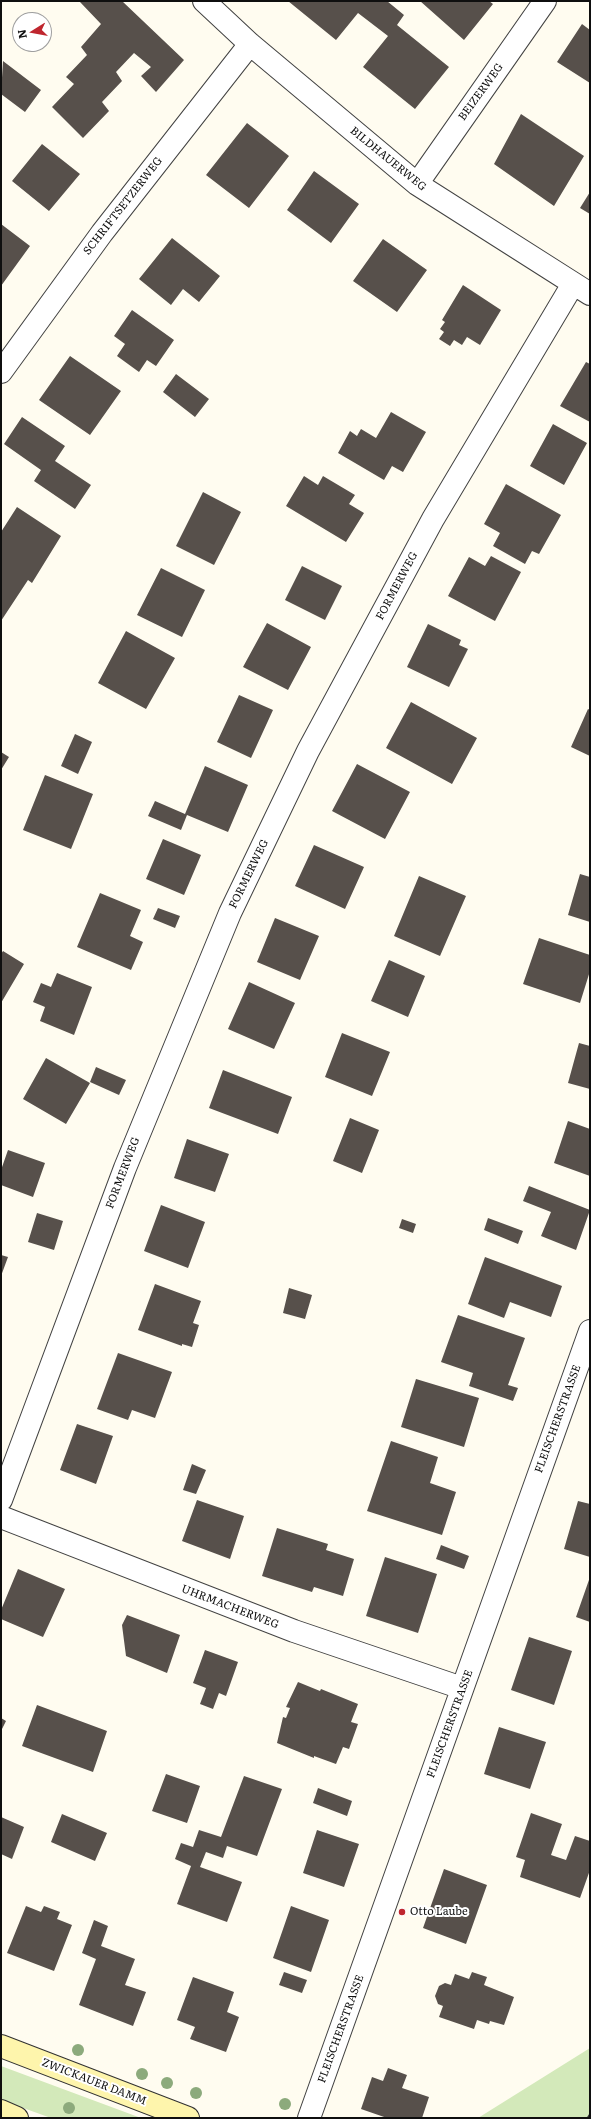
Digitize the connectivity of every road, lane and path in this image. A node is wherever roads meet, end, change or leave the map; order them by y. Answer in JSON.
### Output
{"nodes":[{"id":1,"x":204,"y":1,"type":"edge"},
{"id":2,"x":546,"y":1,"type":"edge"},
{"id":3,"x":250,"y":44,"type":"junction"},
{"id":4,"x":417,"y":184,"type":"junction"},
{"id":5,"x":582,"y":289,"type":"edge"},
{"id":6,"x":1,"y":372,"type":"edge"},
{"id":7,"x":590,"y":1331,"type":"edge"},
{"id":8,"x":1,"y":1500,"type":"edge"},
{"id":9,"x":1,"y":1517,"type":"edge"},
{"id":10,"x":462,"y":1688,"type":"junction"},
{"id":11,"x":1,"y":2046,"type":"edge"},
{"id":12,"x":1,"y":2111,"type":"edge"},
{"id":13,"x":590,"y":2115,"type":"edge"},
{"id":14,"x":17,"y":2118,"type":"edge"},
{"id":15,"x":188,"y":2118,"type":"edge"},
{"id":16,"x":309,"y":2118,"type":"edge"},
{"id":17,"x":588,"y":2118,"type":"edge"}],
"edges":[{"from":1,"to":3,"type":"street","name":"BILDHAUERWEG"},
{"from":2,"to":4,"type":"street","name":"BEIZERWEG"},
{"from":3,"to":4,"type":"street","name":"BILDHAUERWEG"},
{"from":3,"to":6,"type":"street","name":"SCHRIFTSETZERWEG"},
{"from":4,"to":5,"type":"street","name":"BILDHAUERWEG"},
{"from":5,"to":8,"type":"street","name":"FORMERWEG"},
{"from":7,"to":10,"type":"street","name":"FLEISCHERSTRASSE"},
{"from":9,"to":10,"type":"street","name":"UHRMACHERWEG"},
{"from":10,"to":16,"type":"street","name":"FLEISCHERSTRASSE"},
{"from":11,"to":15,"type":"street","name":"ZWICKAUER DAMM"},
{"from":12,"to":14,"type":"street"},
{"from":13,"to":17,"type":"path"}]}
